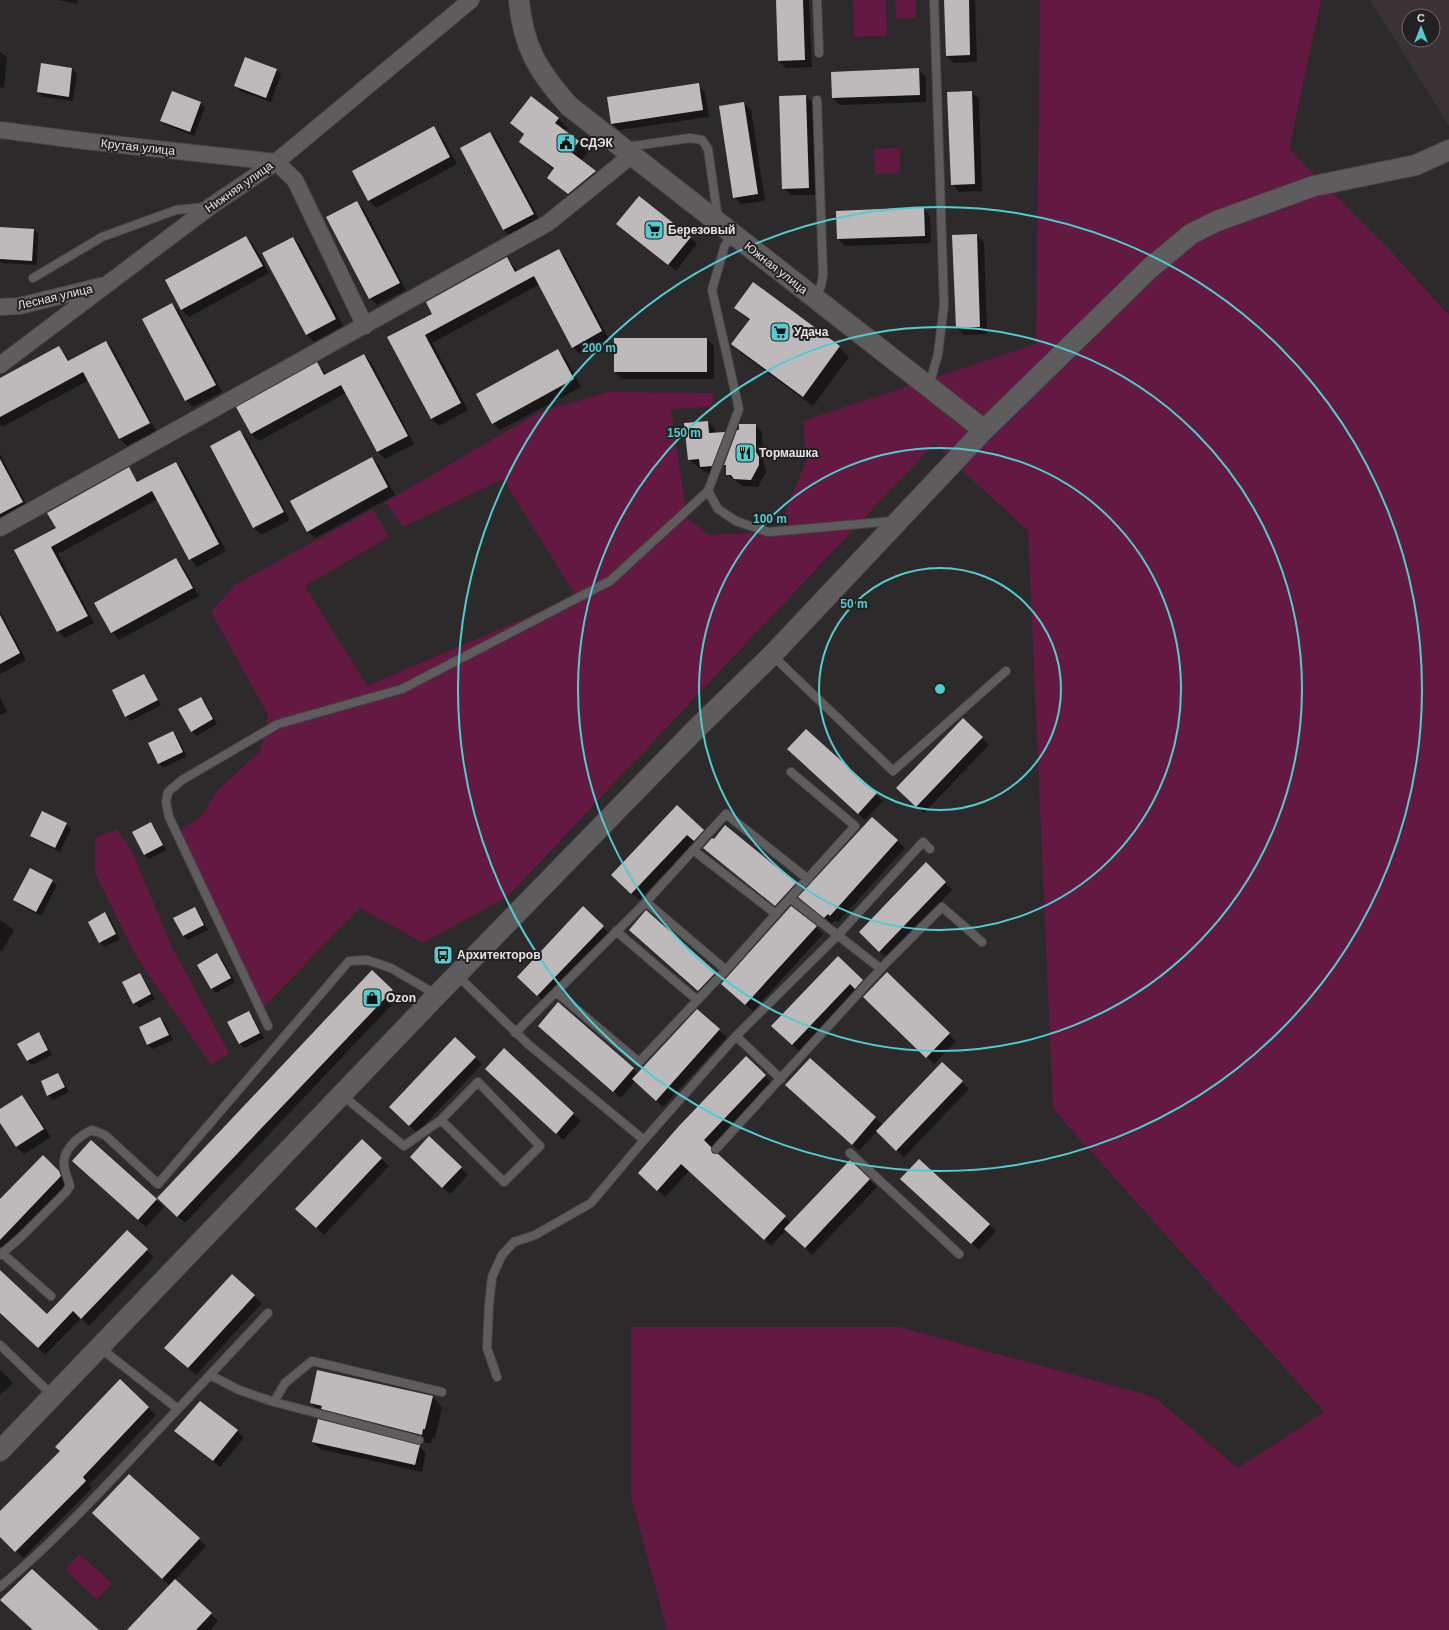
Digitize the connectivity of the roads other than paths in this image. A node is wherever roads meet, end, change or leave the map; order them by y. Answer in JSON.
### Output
{"nodes":[{"id":1,"x":471,"y":0,"type":"edge"},
{"id":2,"x":520,"y":0,"type":"edge"},
{"id":3,"x":817,"y":0,"type":"edge"},
{"id":4,"x":934,"y":0,"type":"edge"},
{"id":5,"x":819,"y":53,"type":"dead end"},
{"id":6,"x":817,"y":100,"type":"dead end"},
{"id":7,"x":0,"y":130,"type":"edge"},
{"id":8,"x":1449,"y":150,"type":"edge"},
{"id":9,"x":627,"y":152,"type":"junction"},
{"id":10,"x":276,"y":162,"type":"junction"},
{"id":11,"x":211,"y":206,"type":"junction"},
{"id":12,"x":727,"y":229,"type":"junction"},
{"id":13,"x":33,"y":278,"type":"dead end"},
{"id":14,"x":110,"y":283,"type":"junction"},
{"id":15,"x":814,"y":298,"type":"junction"},
{"id":16,"x":0,"y":307,"type":"edge"},
{"id":17,"x":364,"y":326,"type":"junction"},
{"id":18,"x":0,"y":365,"type":"edge"},
{"id":19,"x":928,"y":387,"type":"junction"},
{"id":20,"x":984,"y":430,"type":"junction"},
{"id":21,"x":708,"y":491,"type":"junction"},
{"id":22,"x":900,"y":520,"type":"junction"},
{"id":23,"x":0,"y":528,"type":"edge"},
{"id":24,"x":772,"y":655,"type":"junction"},
{"id":25,"x":1006,"y":671,"type":"dead end"},
{"id":26,"x":791,"y":772,"type":"dead end"},
{"id":27,"x":930,"y":848,"type":"dead end"},
{"id":28,"x":693,"y":850,"type":"junction"},
{"id":29,"x":808,"y":879,"type":"junction"},
{"id":30,"x":790,"y":898,"type":"junction"},
{"id":31,"x":646,"y":902,"type":"junction"},
{"id":32,"x":776,"y":914,"type":"junction"},
{"id":33,"x":616,"y":931,"type":"junction"},
{"id":34,"x":838,"y":935,"type":"junction"},
{"id":35,"x":982,"y":942,"type":"dead end"},
{"id":36,"x":881,"y":969,"type":"junction"},
{"id":37,"x":726,"y":970,"type":"junction"},
{"id":38,"x":457,"y":975,"type":"junction"},
{"id":39,"x":556,"y":992,"type":"junction"},
{"id":40,"x":437,"y":995,"type":"junction"},
{"id":41,"x":697,"y":1000,"type":"junction"},
{"id":42,"x":268,"y":1026,"type":"dead end"},
{"id":43,"x":516,"y":1033,"type":"junction"},
{"id":44,"x":736,"y":1036,"type":"junction"},
{"id":45,"x":781,"y":1078,"type":"junction"},
{"id":46,"x":342,"y":1094,"type":"junction"},
{"id":47,"x":441,"y":1120,"type":"junction"},
{"id":48,"x":644,"y":1140,"type":"junction"},
{"id":49,"x":716,"y":1149,"type":"dead end"},
{"id":50,"x":850,"y":1153,"type":"dead end"},
{"id":51,"x":1,"y":1254,"type":"edge"},
{"id":52,"x":959,"y":1254,"type":"dead end"},
{"id":53,"x":51,"y":1296,"type":"dead end"},
{"id":54,"x":268,"y":1313,"type":"dead end"},
{"id":55,"x":0,"y":1345,"type":"edge"},
{"id":56,"x":99,"y":1347,"type":"junction"},
{"id":57,"x":210,"y":1374,"type":"junction"},
{"id":58,"x":496,"y":1377,"type":"dead end"},
{"id":59,"x":442,"y":1392,"type":"dead end"},
{"id":60,"x":52,"y":1395,"type":"junction"},
{"id":61,"x":274,"y":1402,"type":"junction"},
{"id":62,"x":178,"y":1409,"type":"junction"},
{"id":63,"x":419,"y":1440,"type":"dead end"},
{"id":64,"x":0,"y":1451,"type":"edge"},
{"id":65,"x":0,"y":1587,"type":"edge"}],
"edges":[{"from":1,"to":10,"type":"street","name":"Нижняя улица"},
{"from":2,"to":9,"type":"street","name":"Южная улица"},
{"from":3,"to":5,"type":"lane"},
{"from":4,"to":19,"type":"lane"},
{"from":6,"to":15,"type":"lane"},
{"from":7,"to":10,"type":"street","name":"Крутая улица"},
{"from":8,"to":20,"type":"street"},
{"from":9,"to":12,"type":"street","name":"Южная улица"},
{"from":9,"to":12,"type":"lane"},
{"from":9,"to":17,"type":"street"},
{"from":10,"to":11,"type":"street","name":"Нижняя улица"},
{"from":10,"to":17,"type":"street"},
{"from":11,"to":13,"type":"lane"},
{"from":11,"to":14,"type":"street","name":"Нижняя улица"},
{"from":12,"to":15,"type":"street","name":"Южная улица"},
{"from":12,"to":21,"type":"lane"},
{"from":14,"to":16,"type":"street","name":"Лесная улица"},
{"from":14,"to":18,"type":"street","name":"Нижняя улица"},
{"from":15,"to":19,"type":"street","name":"Южная улица"},
{"from":17,"to":23,"type":"street"},
{"from":19,"to":20,"type":"street","name":"Южная улица"},
{"from":20,"to":22,"type":"street"},
{"from":21,"to":22,"type":"lane"},
{"from":21,"to":42,"type":"lane"},
{"from":22,"to":24,"type":"street"},
{"from":24,"to":25,"type":"lane"},
{"from":24,"to":38,"type":"street"},
{"from":26,"to":29,"type":"lane"},
{"from":27,"to":34,"type":"lane"},
{"from":28,"to":29,"type":"lane"},
{"from":28,"to":31,"type":"lane"},
{"from":28,"to":32,"type":"lane"},
{"from":29,"to":30,"type":"lane"},
{"from":30,"to":32,"type":"lane"},
{"from":30,"to":34,"type":"lane"},
{"from":31,"to":33,"type":"lane"},
{"from":31,"to":37,"type":"lane"},
{"from":32,"to":37,"type":"lane"},
{"from":33,"to":39,"type":"lane"},
{"from":33,"to":41,"type":"lane"},
{"from":34,"to":36,"type":"lane"},
{"from":34,"to":44,"type":"lane"},
{"from":35,"to":36,"type":"lane"},
{"from":36,"to":45,"type":"lane"},
{"from":37,"to":41,"type":"lane"},
{"from":38,"to":40,"type":"street"},
{"from":38,"to":43,"type":"lane"},
{"from":39,"to":41,"type":"lane"},
{"from":39,"to":43,"type":"lane"},
{"from":40,"to":46,"type":"street"},
{"from":40,"to":51,"type":"lane"},
{"from":43,"to":48,"type":"lane"},
{"from":44,"to":45,"type":"lane"},
{"from":44,"to":48,"type":"lane"},
{"from":45,"to":49,"type":"lane"},
{"from":46,"to":47,"type":"lane"},
{"from":46,"to":56,"type":"street"},
{"from":47,"to":47,"type":"lane"},
{"from":48,"to":58,"type":"lane"},
{"from":50,"to":52,"type":"lane"},
{"from":51,"to":53,"type":"lane"},
{"from":54,"to":57,"type":"lane"},
{"from":55,"to":60,"type":"lane"},
{"from":56,"to":60,"type":"street"},
{"from":56,"to":62,"type":"lane"},
{"from":57,"to":61,"type":"lane"},
{"from":57,"to":62,"type":"lane"},
{"from":59,"to":61,"type":"lane"},
{"from":60,"to":64,"type":"street"},
{"from":61,"to":63,"type":"lane"},
{"from":62,"to":65,"type":"lane"}]}
